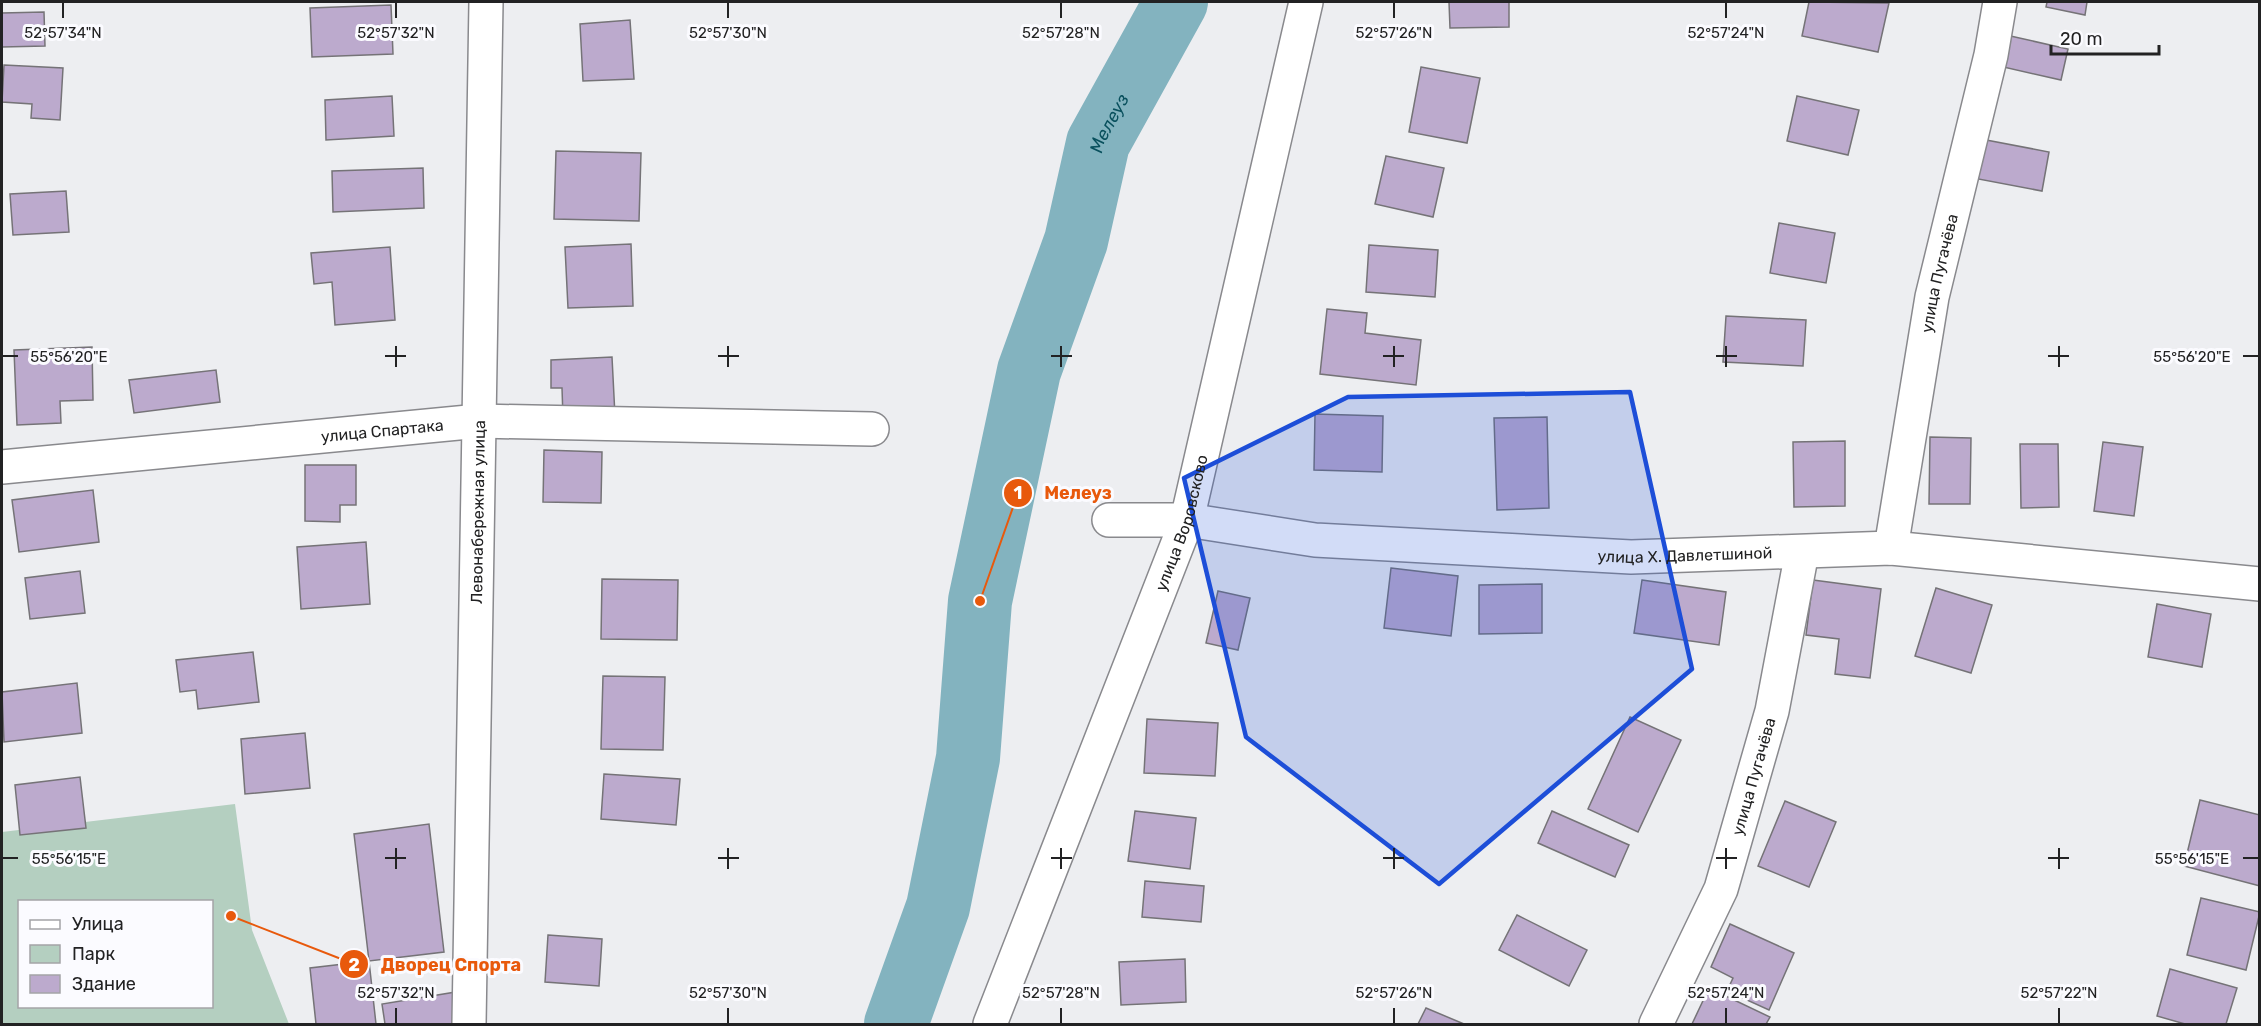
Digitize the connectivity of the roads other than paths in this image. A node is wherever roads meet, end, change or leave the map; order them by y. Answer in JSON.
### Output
{"nodes":[{"id":1,"x":486,"y":2,"type":"edge"},
{"id":2,"x":1306,"y":2,"type":"edge"},
{"id":3,"x":2000,"y":2,"type":"edge"},
{"id":4,"x":479,"y":421,"type":"junction"},
{"id":5,"x":872,"y":429,"type":"dead end"},
{"id":6,"x":2,"y":467,"type":"edge"},
{"id":7,"x":1109,"y":520,"type":"dead end"},
{"id":8,"x":1187,"y":520,"type":"junction"},
{"id":9,"x":1891,"y":548,"type":"junction"},
{"id":10,"x":1802,"y":552,"type":"junction"},
{"id":11,"x":2259,"y":584,"type":"edge"},
{"id":12,"x":469,"y":1024,"type":"edge"},
{"id":13,"x":990,"y":1024,"type":"edge"},
{"id":14,"x":1656,"y":1024,"type":"edge"}],
"edges":[{"from":1,"to":4,"type":"street","name":"Левонабережная улица"},
{"from":2,"to":8,"type":"street","name":"улица Воровсково"},
{"from":3,"to":9,"type":"street","name":"улица Пугачёва"},
{"from":4,"to":5,"type":"street","name":"улица Спартака"},
{"from":4,"to":6,"type":"street","name":"улица Спартака"},
{"from":4,"to":12,"type":"street","name":"Левонабережная улица"},
{"from":7,"to":8,"type":"street","name":"улица Х. Давлетшиной"},
{"from":8,"to":10,"type":"street","name":"улица Х. Давлетшиной"},
{"from":8,"to":13,"type":"street","name":"улица Воровсково"},
{"from":9,"to":10,"type":"street","name":"улица Х. Давлетшиной"},
{"from":9,"to":11,"type":"street","name":"улица Х. Давлетшиной"},
{"from":10,"to":14,"type":"street","name":"улица Пугачёва"}]}
